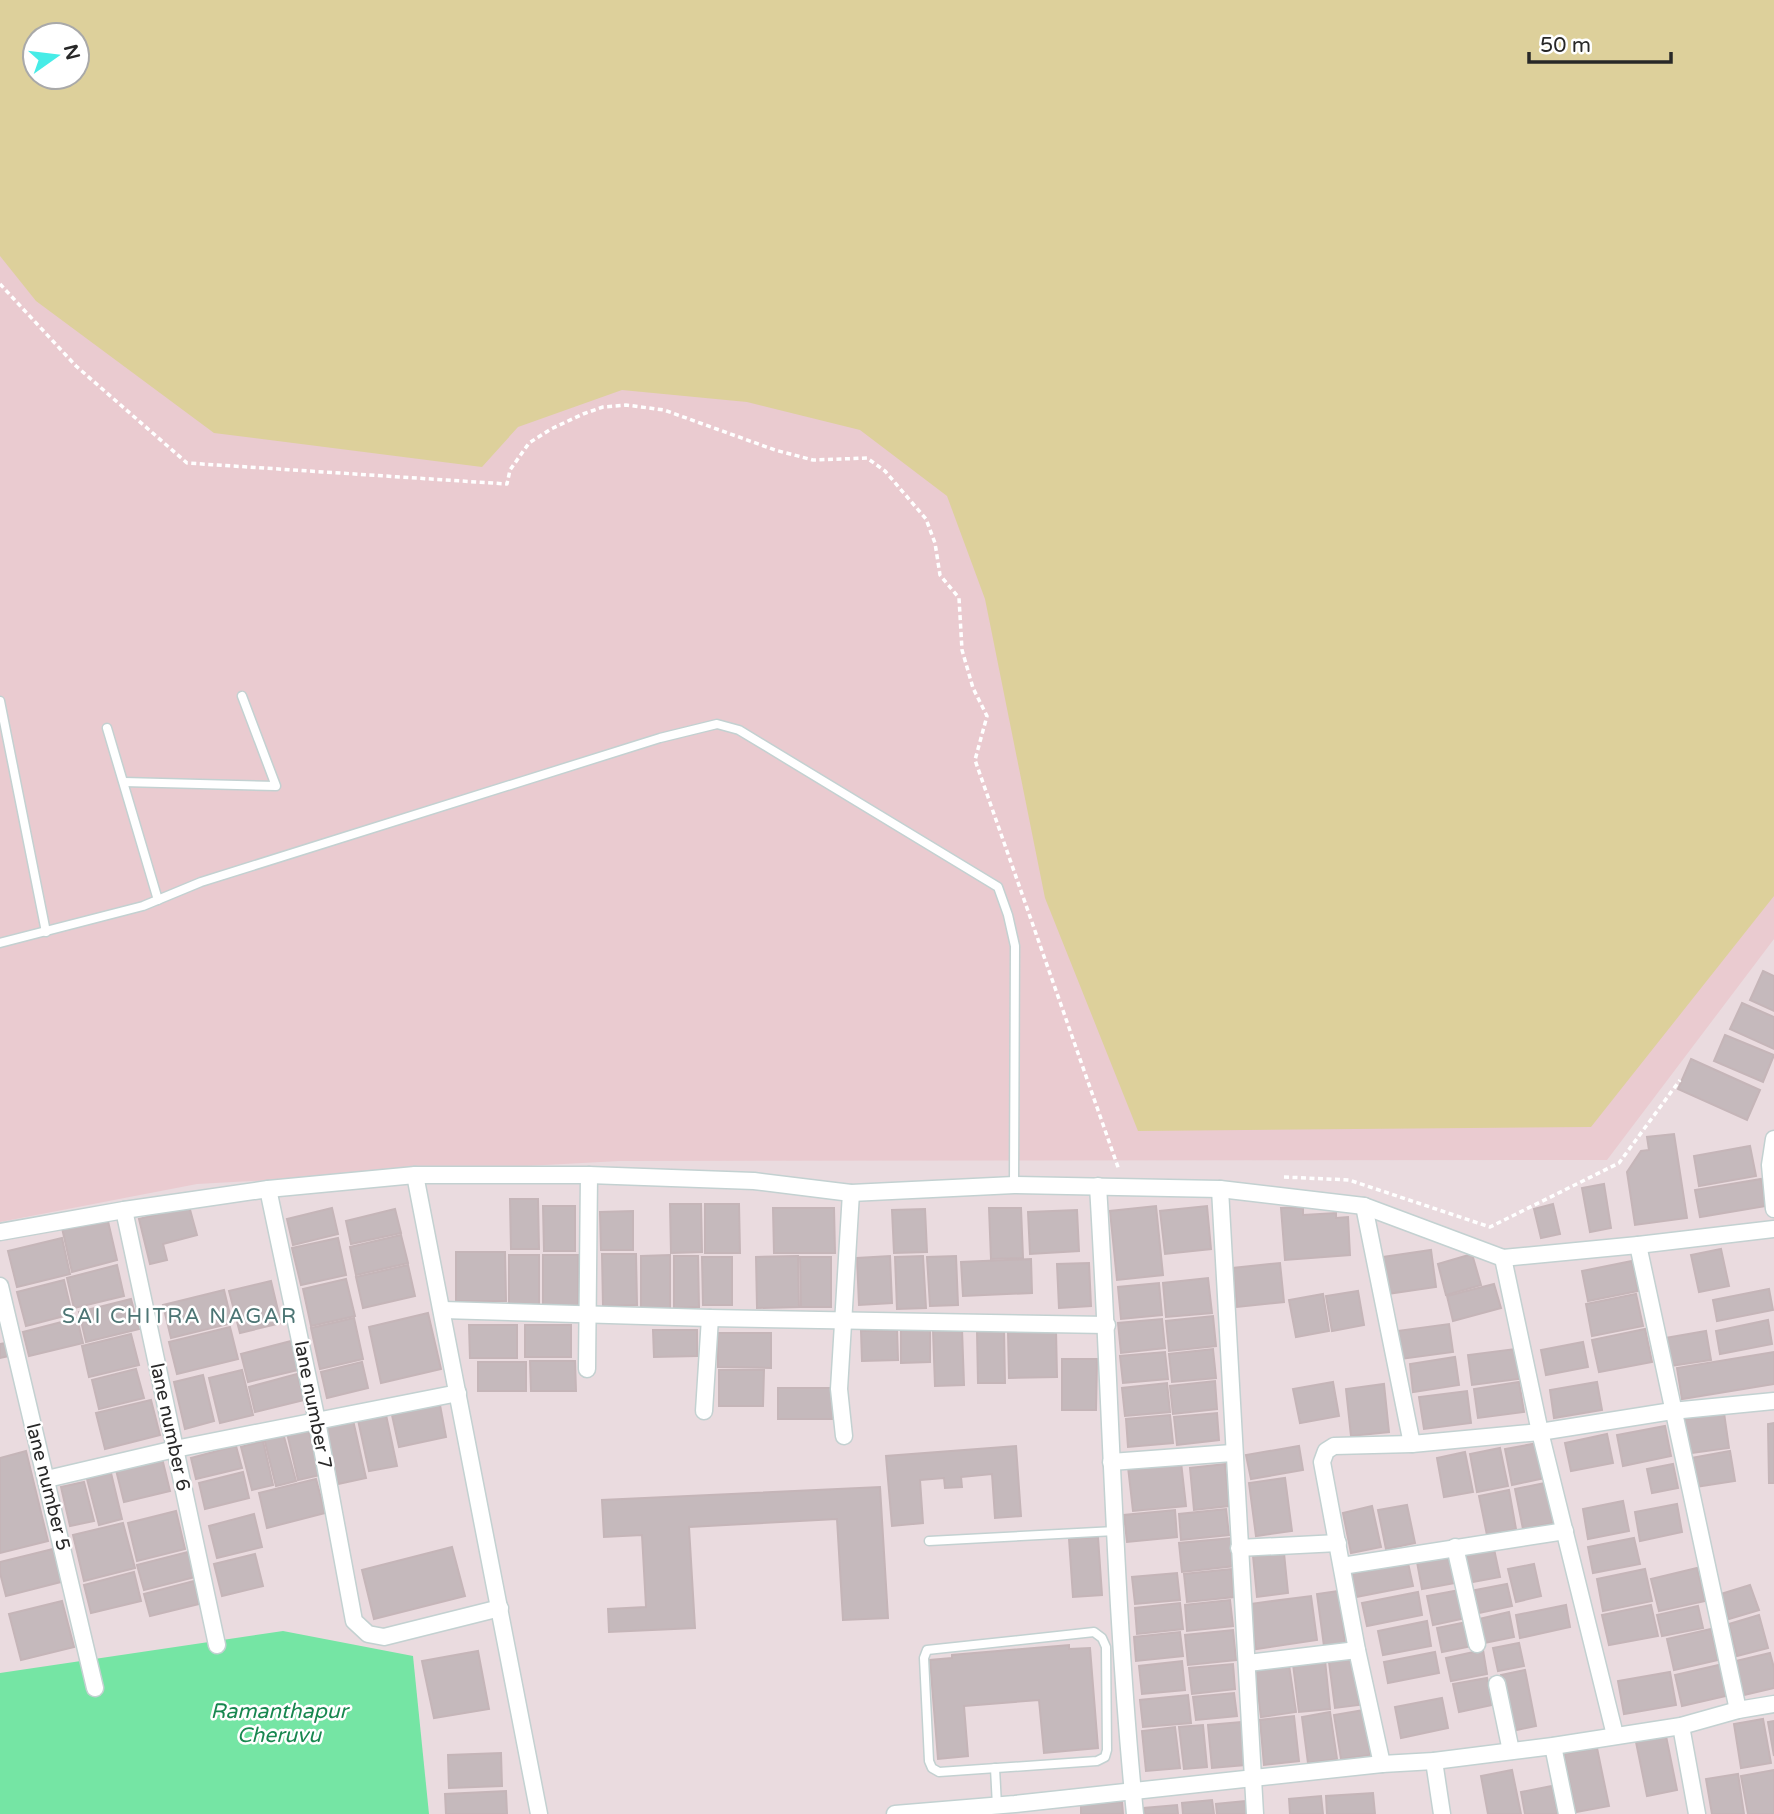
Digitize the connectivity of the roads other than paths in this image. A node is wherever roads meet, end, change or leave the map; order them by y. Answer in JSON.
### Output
{"nodes":[{"id":1,"x":242,"y":695,"type":"dead end"},
{"id":2,"x":0,"y":701,"type":"edge"},
{"id":3,"x":107,"y":728,"type":"dead end"},
{"id":4,"x":124,"y":782,"type":"junction"},
{"id":5,"x":158,"y":900,"type":"junction"},
{"id":6,"x":46,"y":932,"type":"junction"},
{"id":7,"x":0,"y":943,"type":"edge"},
{"id":8,"x":1774,"y":1139,"type":"edge"},
{"id":9,"x":415,"y":1175,"type":"junction"},
{"id":10,"x":589,"y":1175,"type":"junction"},
{"id":11,"x":1014,"y":1185,"type":"junction"},
{"id":12,"x":1098,"y":1186,"type":"junction"},
{"id":13,"x":268,"y":1189,"type":"junction"},
{"id":14,"x":1220,"y":1189,"type":"junction"},
{"id":15,"x":851,"y":1193,"type":"junction"},
{"id":16,"x":1364,"y":1206,"type":"junction"},
{"id":17,"x":1774,"y":1209,"type":"edge"},
{"id":18,"x":124,"y":1210,"type":"junction"},
{"id":19,"x":1774,"y":1229,"type":"edge"},
{"id":20,"x":0,"y":1232,"type":"edge"},
{"id":21,"x":1638,"y":1245,"type":"junction"},
{"id":22,"x":1503,"y":1258,"type":"junction"},
{"id":23,"x":0,"y":1286,"type":"edge"},
{"id":24,"x":443,"y":1310,"type":"junction"},
{"id":25,"x":589,"y":1314,"type":"junction"},
{"id":26,"x":710,"y":1318,"type":"junction"},
{"id":27,"x":844,"y":1321,"type":"junction"},
{"id":28,"x":1107,"y":1325,"type":"junction"},
{"id":29,"x":587,"y":1369,"type":"dead end"},
{"id":30,"x":458,"y":1393,"type":"junction"},
{"id":31,"x":1774,"y":1401,"type":"edge"},
{"id":32,"x":704,"y":1410,"type":"dead end"},
{"id":33,"x":1672,"y":1411,"type":"junction"},
{"id":34,"x":317,"y":1421,"type":"junction"},
{"id":35,"x":1540,"y":1432,"type":"junction"},
{"id":36,"x":844,"y":1436,"type":"dead end"},
{"id":37,"x":1412,"y":1444,"type":"junction"},
{"id":38,"x":175,"y":1449,"type":"junction"},
{"id":39,"x":1232,"y":1453,"type":"junction"},
{"id":40,"x":1111,"y":1462,"type":"junction"},
{"id":41,"x":47,"y":1479,"type":"junction"},
{"id":42,"x":1115,"y":1531,"type":"junction"},
{"id":43,"x":1564,"y":1531,"type":"junction"},
{"id":44,"x":929,"y":1541,"type":"dead end"},
{"id":45,"x":1338,"y":1543,"type":"junction"},
{"id":46,"x":1455,"y":1547,"type":"junction"},
{"id":47,"x":1238,"y":1548,"type":"junction"},
{"id":48,"x":1342,"y":1566,"type":"junction"},
{"id":49,"x":500,"y":1608,"type":"junction"},
{"id":50,"x":1477,"y":1644,"type":"dead end"},
{"id":51,"x":217,"y":1645,"type":"dead end"},
{"id":52,"x":1357,"y":1650,"type":"junction"},
{"id":53,"x":1248,"y":1663,"type":"junction"},
{"id":54,"x":1497,"y":1684,"type":"dead end"},
{"id":55,"x":95,"y":1688,"type":"dead end"},
{"id":56,"x":1774,"y":1704,"type":"edge"},
{"id":57,"x":1738,"y":1710,"type":"junction"},
{"id":58,"x":1681,"y":1726,"type":"junction"},
{"id":59,"x":1615,"y":1735,"type":"junction"},
{"id":60,"x":1553,"y":1745,"type":"junction"},
{"id":61,"x":1511,"y":1751,"type":"junction"},
{"id":62,"x":1434,"y":1760,"type":"junction"},
{"id":63,"x":1382,"y":1764,"type":"junction"},
{"id":64,"x":995,"y":1768,"type":"junction"},
{"id":65,"x":1253,"y":1780,"type":"junction"},
{"id":66,"x":1132,"y":1792,"type":"junction"},
{"id":67,"x":997,"y":1806,"type":"junction"},
{"id":68,"x":1016,"y":1809,"type":"edge"},
{"id":69,"x":539,"y":1814,"type":"edge"},
{"id":70,"x":895,"y":1814,"type":"edge"},
{"id":71,"x":1135,"y":1814,"type":"edge"},
{"id":72,"x":1255,"y":1814,"type":"edge"},
{"id":73,"x":1442,"y":1814,"type":"edge"},
{"id":74,"x":1567,"y":1814,"type":"edge"},
{"id":75,"x":1697,"y":1814,"type":"edge"}],
"edges":[{"from":1,"to":4,"type":"lane"},
{"from":2,"to":6,"type":"lane"},
{"from":3,"to":4,"type":"lane"},
{"from":4,"to":5,"type":"lane"},
{"from":5,"to":6,"type":"lane"},
{"from":5,"to":11,"type":"lane"},
{"from":6,"to":7,"type":"lane"},
{"from":8,"to":17,"type":"street"},
{"from":9,"to":10,"type":"street"},
{"from":9,"to":13,"type":"street"},
{"from":9,"to":24,"type":"street"},
{"from":10,"to":15,"type":"street"},
{"from":10,"to":25,"type":"street"},
{"from":11,"to":12,"type":"street"},
{"from":11,"to":15,"type":"street"},
{"from":12,"to":14,"type":"street"},
{"from":12,"to":28,"type":"street"},
{"from":13,"to":18,"type":"street"},
{"from":13,"to":34,"type":"street","name":"lane number 7"},
{"from":14,"to":16,"type":"street"},
{"from":14,"to":39,"type":"street"},
{"from":15,"to":27,"type":"street"},
{"from":16,"to":22,"type":"street"},
{"from":16,"to":37,"type":"street"},
{"from":18,"to":20,"type":"street"},
{"from":18,"to":38,"type":"street","name":"lane number 6"},
{"from":19,"to":21,"type":"street"},
{"from":21,"to":22,"type":"street"},
{"from":21,"to":33,"type":"street"},
{"from":22,"to":35,"type":"street"},
{"from":23,"to":41,"type":"street","name":"lane number 5"},
{"from":24,"to":25,"type":"street"},
{"from":24,"to":30,"type":"street"},
{"from":25,"to":26,"type":"street"},
{"from":25,"to":29,"type":"street"},
{"from":26,"to":27,"type":"street"},
{"from":26,"to":32,"type":"street"},
{"from":27,"to":28,"type":"street"},
{"from":27,"to":36,"type":"street"},
{"from":28,"to":40,"type":"street"},
{"from":30,"to":34,"type":"street"},
{"from":30,"to":49,"type":"street"},
{"from":31,"to":33,"type":"street"},
{"from":33,"to":35,"type":"street"},
{"from":33,"to":57,"type":"street"},
{"from":34,"to":38,"type":"street"},
{"from":34,"to":49,"type":"street","name":"lane number 7"},
{"from":35,"to":37,"type":"street"},
{"from":35,"to":43,"type":"street"},
{"from":37,"to":45,"type":"street"},
{"from":38,"to":41,"type":"street"},
{"from":38,"to":51,"type":"street","name":"lane number 6"},
{"from":39,"to":40,"type":"street"},
{"from":39,"to":47,"type":"street"},
{"from":40,"to":42,"type":"street"},
{"from":41,"to":55,"type":"street","name":"lane number 5"},
{"from":42,"to":44,"type":"lane"},
{"from":42,"to":66,"type":"street"},
{"from":43,"to":46,"type":"street"},
{"from":43,"to":59,"type":"street"},
{"from":45,"to":47,"type":"street"},
{"from":45,"to":48,"type":"street"},
{"from":46,"to":48,"type":"street"},
{"from":46,"to":50,"type":"street"},
{"from":47,"to":53,"type":"street"},
{"from":48,"to":52,"type":"street"},
{"from":49,"to":69,"type":"street"},
{"from":52,"to":53,"type":"street"},
{"from":52,"to":63,"type":"street"},
{"from":53,"to":65,"type":"street"},
{"from":54,"to":61,"type":"street"},
{"from":56,"to":57,"type":"street"},
{"from":57,"to":58,"type":"street"},
{"from":58,"to":59,"type":"street"},
{"from":58,"to":75,"type":"street"},
{"from":59,"to":60,"type":"street"},
{"from":60,"to":61,"type":"street"},
{"from":60,"to":74,"type":"street"},
{"from":61,"to":62,"type":"street"},
{"from":62,"to":63,"type":"street"},
{"from":62,"to":73,"type":"street"},
{"from":63,"to":65,"type":"street"},
{"from":64,"to":64,"type":"lane"},
{"from":64,"to":67,"type":"lane"},
{"from":65,"to":66,"type":"street"},
{"from":65,"to":72,"type":"street"},
{"from":66,"to":68,"type":"street"},
{"from":66,"to":71,"type":"street"},
{"from":67,"to":68,"type":"street"},
{"from":67,"to":70,"type":"street"}]}
